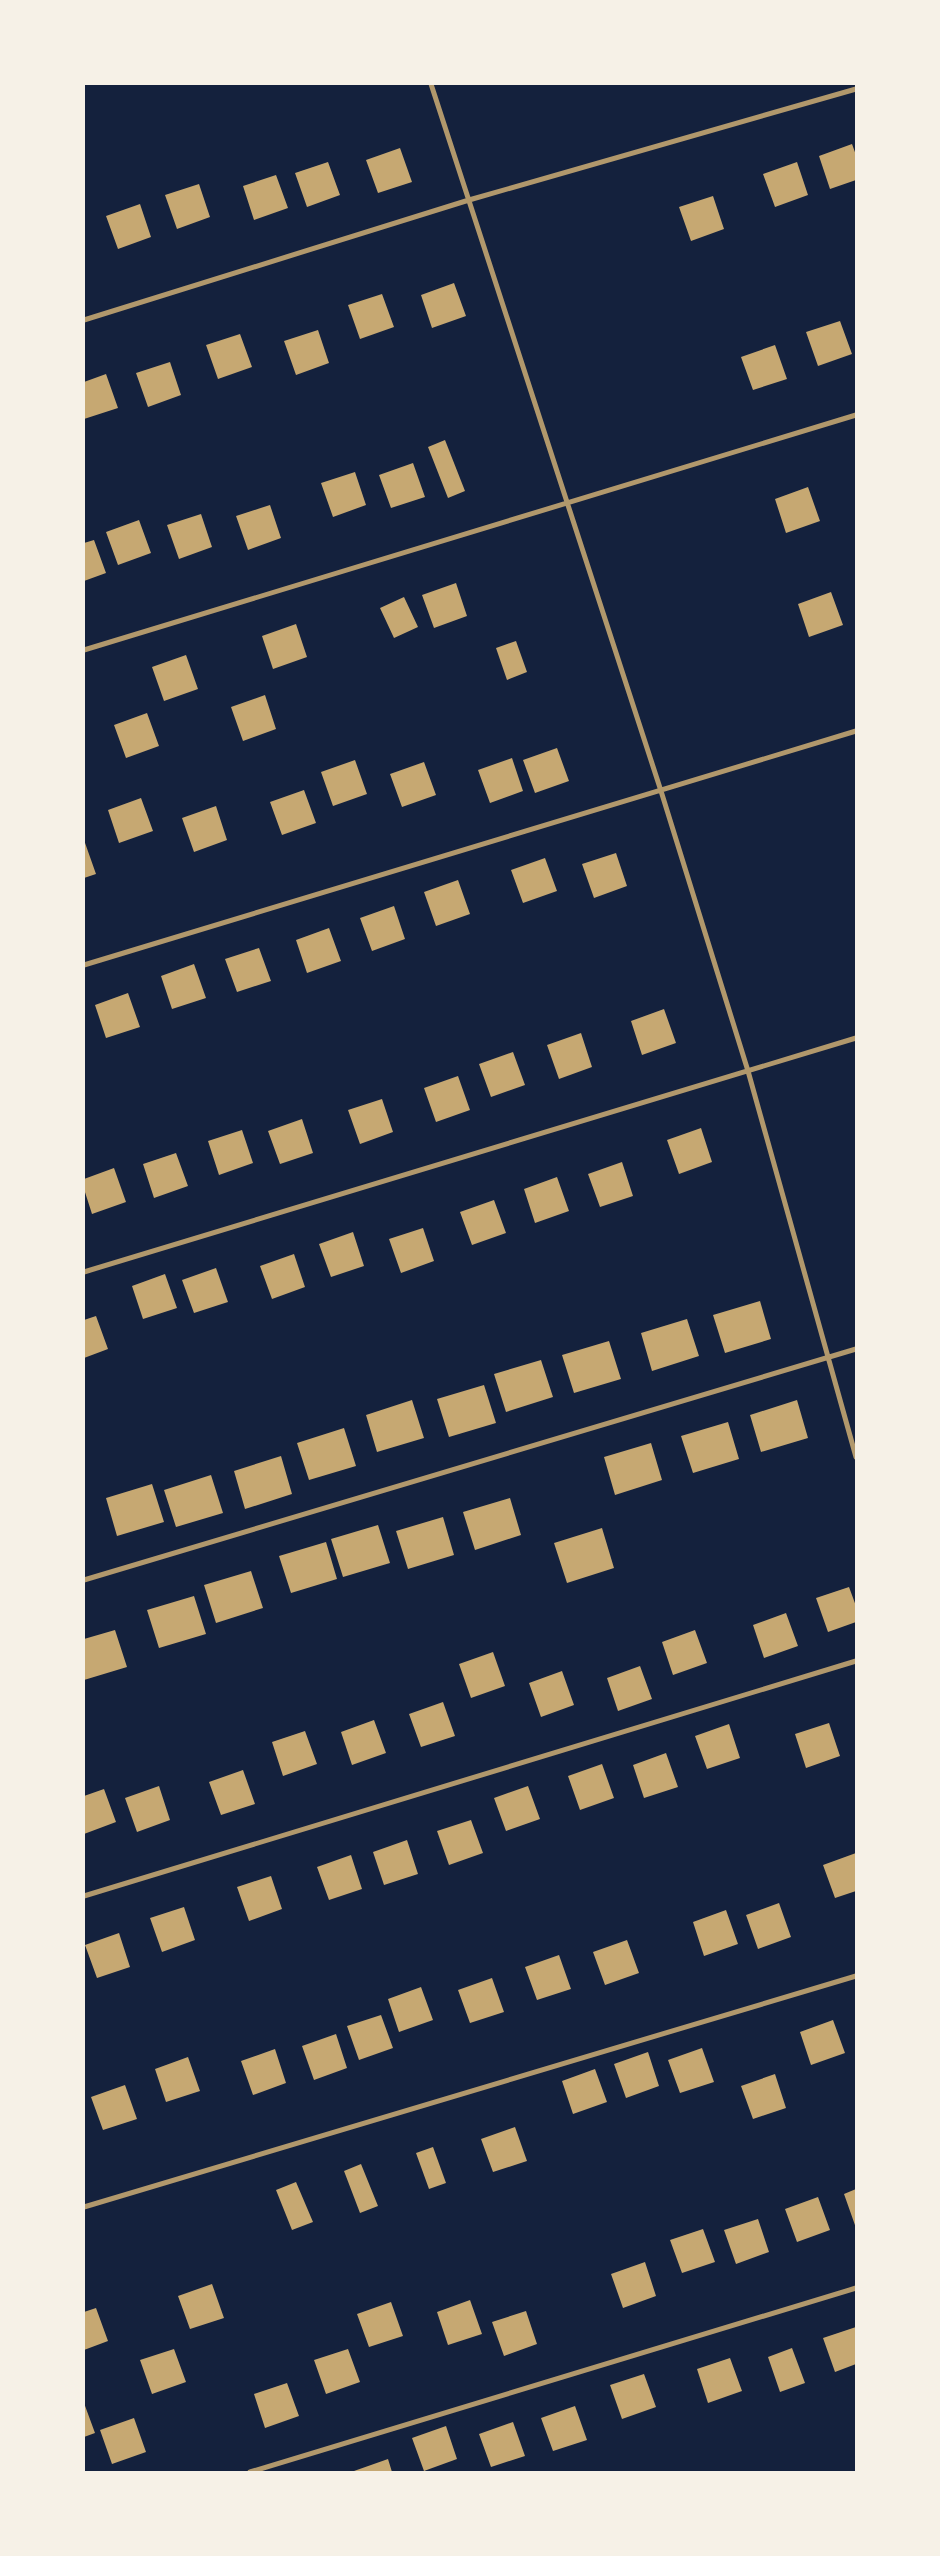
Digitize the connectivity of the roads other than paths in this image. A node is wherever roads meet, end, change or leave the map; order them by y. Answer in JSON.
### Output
{"nodes":[{"id":1,"x":430,"y":84,"type":"edge"},
{"id":2,"x":856,"y":89,"type":"edge"},
{"id":3,"x":469,"y":200,"type":"junction"},
{"id":4,"x":84,"y":320,"type":"edge"},
{"id":5,"x":856,"y":415,"type":"edge"},
{"id":6,"x":567,"y":504,"type":"junction"},
{"id":7,"x":84,"y":650,"type":"edge"},
{"id":8,"x":856,"y":730,"type":"edge"},
{"id":9,"x":661,"y":791,"type":"junction"},
{"id":10,"x":84,"y":965,"type":"edge"},
{"id":11,"x":856,"y":1038,"type":"edge"},
{"id":12,"x":748,"y":1071,"type":"junction"},
{"id":13,"x":84,"y":1272,"type":"edge"},
{"id":14,"x":856,"y":1349,"type":"edge"},
{"id":15,"x":828,"y":1358,"type":"junction"},
{"id":16,"x":856,"y":1457,"type":"edge"},
{"id":17,"x":84,"y":1580,"type":"edge"},
{"id":18,"x":856,"y":1661,"type":"edge"},
{"id":19,"x":84,"y":1896,"type":"edge"},
{"id":20,"x":856,"y":1976,"type":"edge"},
{"id":21,"x":84,"y":2207,"type":"edge"},
{"id":22,"x":856,"y":2288,"type":"edge"},
{"id":23,"x":250,"y":2472,"type":"edge"}],
"edges":[{"from":1,"to":3,"type":"street"},
{"from":2,"to":3,"type":"street"},
{"from":3,"to":4,"type":"street"},
{"from":3,"to":6,"type":"street"},
{"from":5,"to":6,"type":"street"},
{"from":6,"to":7,"type":"street"},
{"from":6,"to":9,"type":"street"},
{"from":8,"to":9,"type":"street"},
{"from":9,"to":10,"type":"street"},
{"from":9,"to":12,"type":"street"},
{"from":11,"to":12,"type":"street"},
{"from":12,"to":13,"type":"street"},
{"from":12,"to":15,"type":"street"},
{"from":14,"to":15,"type":"street"},
{"from":15,"to":16,"type":"street"},
{"from":15,"to":17,"type":"street"},
{"from":18,"to":19,"type":"street"},
{"from":20,"to":21,"type":"street"},
{"from":22,"to":23,"type":"street"}]}
